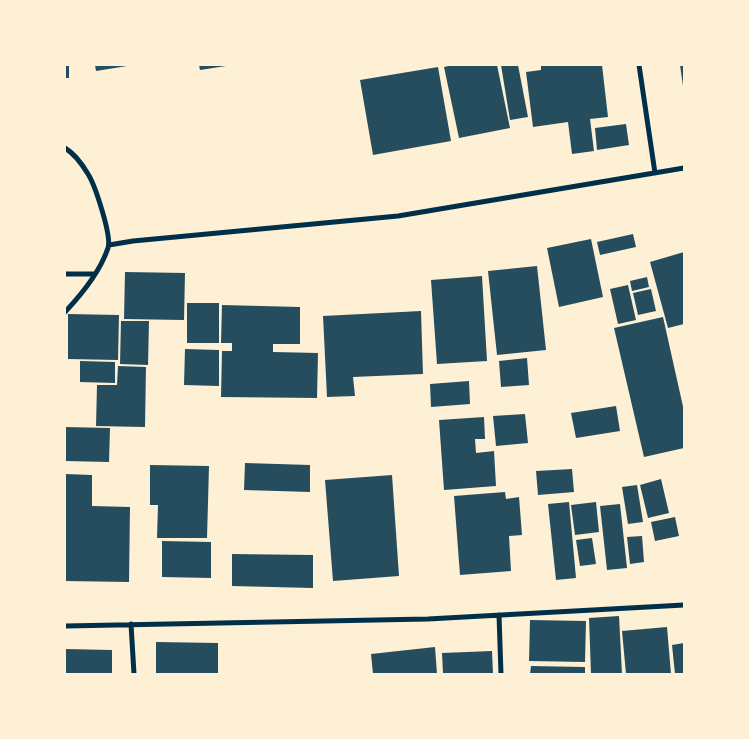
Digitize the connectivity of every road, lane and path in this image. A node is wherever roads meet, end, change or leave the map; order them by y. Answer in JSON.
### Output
{"nodes":[{"id":1,"x":639,"y":65,"type":"edge"},
{"id":2,"x":65,"y":148,"type":"edge"},
{"id":3,"x":684,"y":168,"type":"edge"},
{"id":4,"x":655,"y":173,"type":"junction"},
{"id":5,"x":109,"y":245,"type":"junction"},
{"id":6,"x":65,"y":274,"type":"edge"},
{"id":7,"x":95,"y":274,"type":"junction"},
{"id":8,"x":65,"y":312,"type":"edge"},
{"id":9,"x":684,"y":606,"type":"edge"},
{"id":10,"x":499,"y":615,"type":"junction"},
{"id":11,"x":131,"y":624,"type":"junction"},
{"id":12,"x":65,"y":626,"type":"edge"},
{"id":13,"x":134,"y":674,"type":"edge"},
{"id":14,"x":501,"y":674,"type":"edge"}],
"edges":[{"from":1,"to":4,"type":"street"},
{"from":2,"to":5,"type":"street"},
{"from":3,"to":4,"type":"street"},
{"from":4,"to":5,"type":"street"},
{"from":5,"to":7,"type":"street"},
{"from":6,"to":7,"type":"street"},
{"from":7,"to":8,"type":"street"},
{"from":9,"to":10,"type":"street"},
{"from":10,"to":11,"type":"street"},
{"from":10,"to":14,"type":"street"},
{"from":11,"to":12,"type":"street"},
{"from":11,"to":13,"type":"street"}]}
